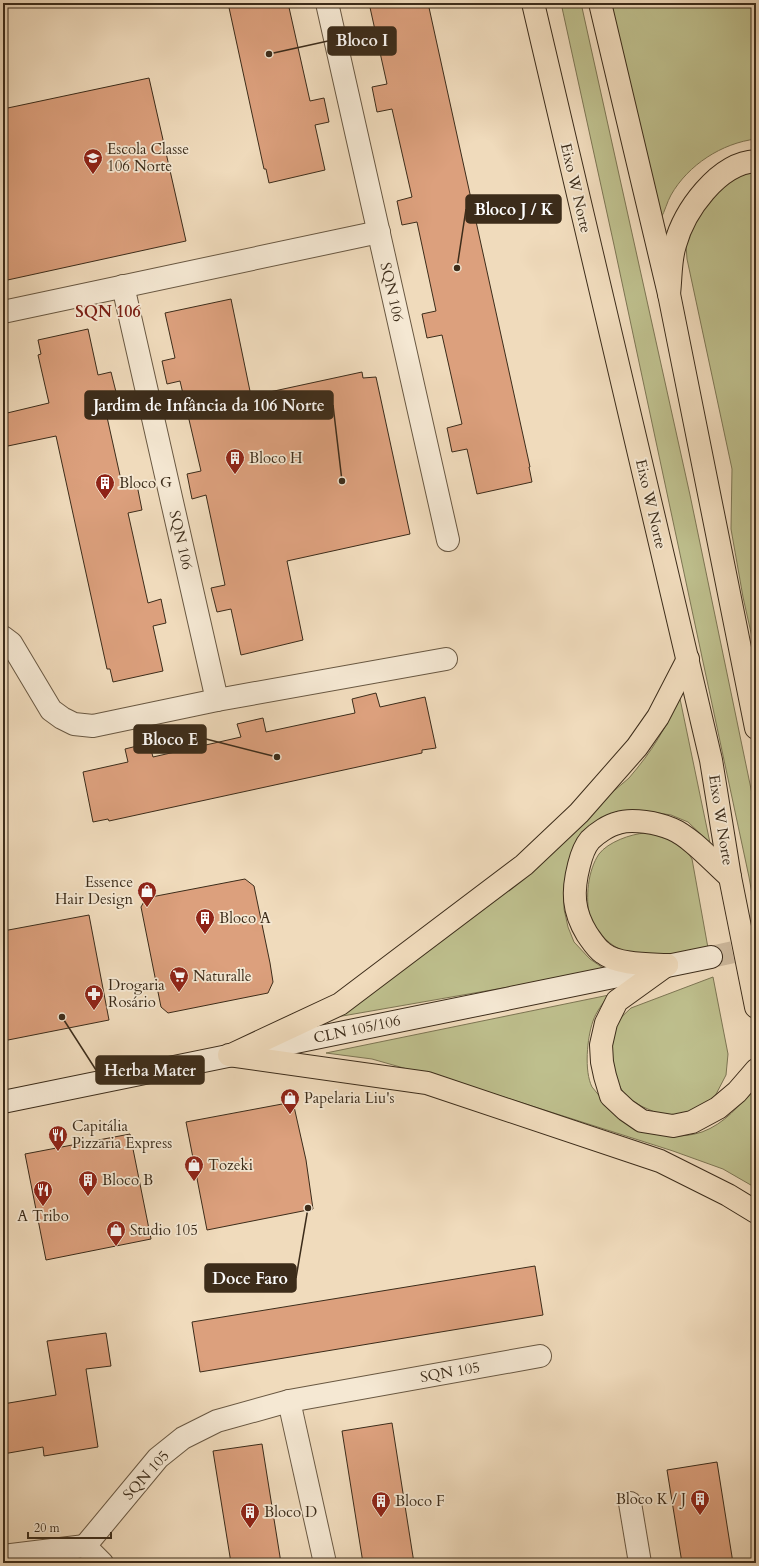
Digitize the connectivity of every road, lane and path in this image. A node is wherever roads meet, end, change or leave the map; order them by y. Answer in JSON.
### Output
{"nodes":[{"id":1,"x":327,"y":3,"type":"edge"},
{"id":2,"x":532,"y":3,"type":"edge"},
{"id":3,"x":600,"y":3,"type":"edge"},
{"id":4,"x":756,"y":161,"type":"edge"},
{"id":5,"x":379,"y":232,"type":"junction"},
{"id":6,"x":123,"y":286,"type":"junction"},
{"id":7,"x":670,"y":294,"type":"junction"},
{"id":8,"x":3,"y":312,"type":"edge"},
{"id":9,"x":448,"y":540,"type":"dead end"},
{"id":10,"x":3,"y":637,"type":"edge"},
{"id":11,"x":446,"y":659,"type":"dead end"},
{"id":12,"x":688,"y":659,"type":"junction"},
{"id":13,"x":217,"y":700,"type":"junction"},
{"id":14,"x":756,"y":728,"type":"edge"},
{"id":15,"x":730,"y":877,"type":"junction"},
{"id":16,"x":711,"y":957,"type":"tunnel mouth"},
{"id":17,"x":667,"y":965,"type":"junction"},
{"id":18,"x":756,"y":1007,"type":"edge"},
{"id":19,"x":229,"y":1055,"type":"junction"},
{"id":20,"x":756,"y":1070,"type":"edge"},
{"id":21,"x":3,"y":1102,"type":"edge"},
{"id":22,"x":756,"y":1212,"type":"edge"},
{"id":23,"x":540,"y":1356,"type":"dead end"},
{"id":24,"x":289,"y":1402,"type":"junction"},
{"id":25,"x":630,"y":1503,"type":"dead end"},
{"id":26,"x":85,"y":1546,"type":"junction"},
{"id":27,"x":3,"y":1556,"type":"edge"},
{"id":28,"x":102,"y":1563,"type":"edge"},
{"id":29,"x":325,"y":1563,"type":"edge"},
{"id":30,"x":640,"y":1563,"type":"edge"}],
"edges":[{"from":1,"to":5,"type":"street","name":"SQN 106"},
{"from":2,"to":12,"type":"main road","name":"Eixo W Norte"},
{"from":3,"to":7,"type":"main road"},
{"from":4,"to":7,"type":"main road"},
{"from":5,"to":6,"type":"street"},
{"from":5,"to":9,"type":"street","name":"SQN 106"},
{"from":6,"to":8,"type":"street"},
{"from":6,"to":13,"type":"street","name":"SQN 106"},
{"from":7,"to":14,"type":"main road"},
{"from":10,"to":13,"type":"street"},
{"from":11,"to":13,"type":"street"},
{"from":12,"to":15,"type":"main road","name":"Eixo W Norte"},
{"from":12,"to":19,"type":"main road"},
{"from":15,"to":17,"type":"main road"},
{"from":15,"to":18,"type":"main road","name":"Eixo W Norte"},
{"from":16,"to":17,"type":"street","name":"CLN 105/106"},
{"from":17,"to":19,"type":"street","name":"CLN 105/106"},
{"from":17,"to":20,"type":"main road"},
{"from":19,"to":21,"type":"street","name":"CLN 105/106"},
{"from":19,"to":22,"type":"main road"},
{"from":23,"to":24,"type":"street","name":"SQN 105"},
{"from":24,"to":26,"type":"street","name":"SQN 105"},
{"from":24,"to":29,"type":"street"},
{"from":25,"to":30,"type":"street"},
{"from":26,"to":27,"type":"street"},
{"from":26,"to":28,"type":"street"}]}
